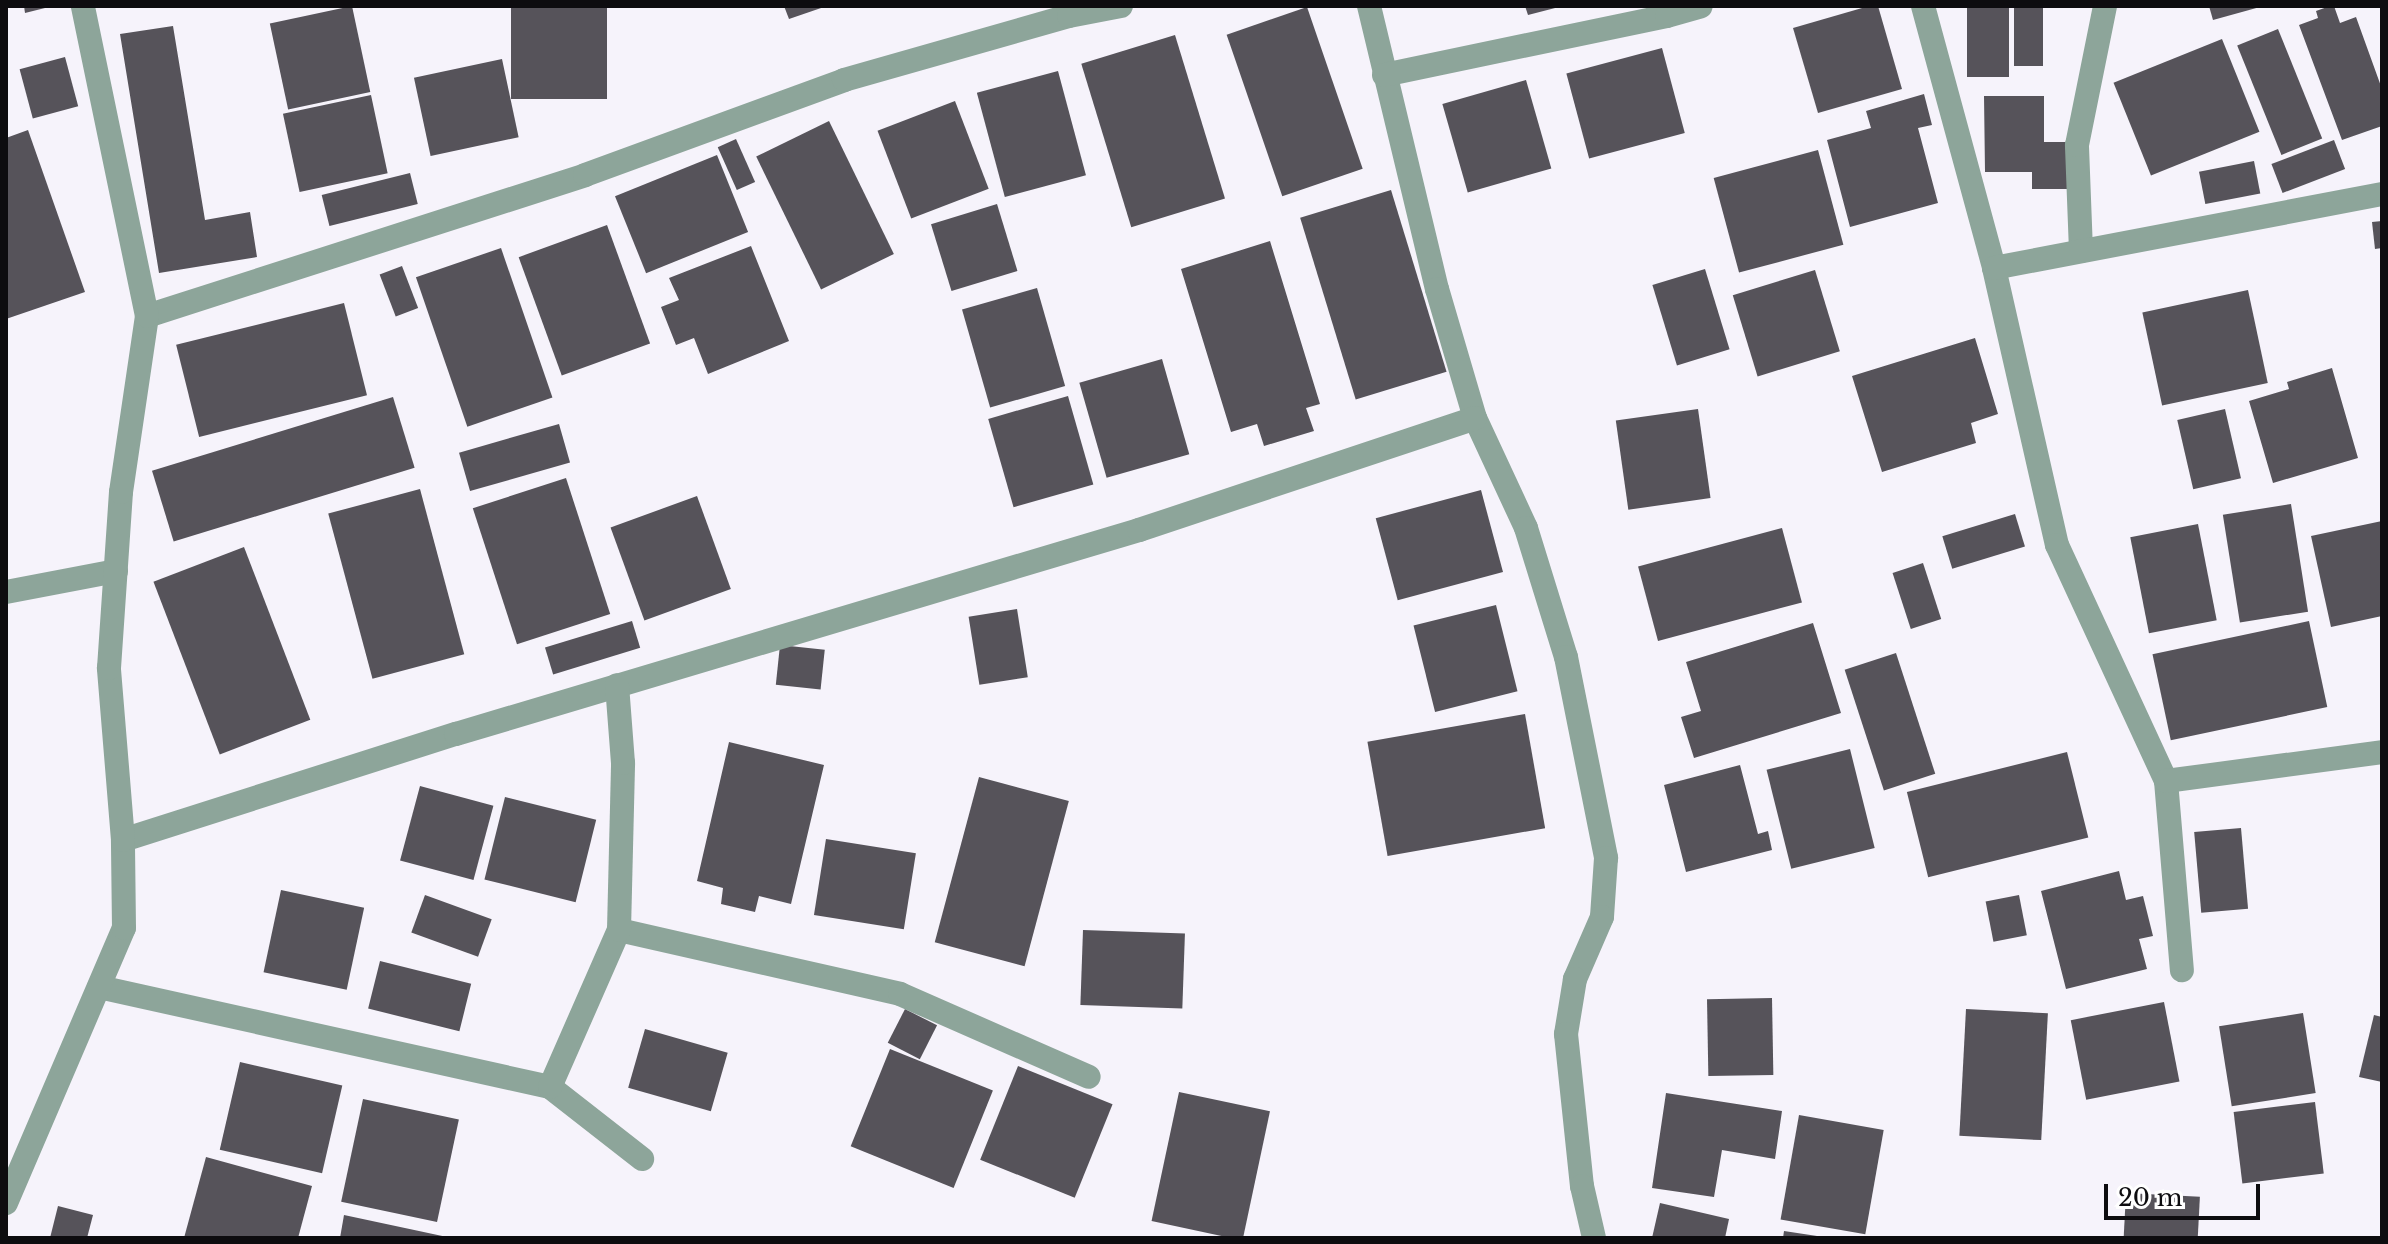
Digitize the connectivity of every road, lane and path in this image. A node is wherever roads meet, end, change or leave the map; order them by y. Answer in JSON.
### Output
{"nodes":[{"id":1,"x":83,"y":6,"type":"edge"},
{"id":2,"x":1121,"y":6,"type":"edge"},
{"id":3,"x":1369,"y":6,"type":"edge"},
{"id":4,"x":1701,"y":6,"type":"edge"},
{"id":5,"x":1923,"y":6,"type":"edge"},
{"id":6,"x":2105,"y":6,"type":"edge"},
{"id":7,"x":1384,"y":75,"type":"junction"},
{"id":8,"x":2382,"y":194,"type":"edge"},
{"id":9,"x":2081,"y":251,"type":"junction"},
{"id":10,"x":1994,"y":268,"type":"junction"},
{"id":11,"x":147,"y":316,"type":"junction"},
{"id":12,"x":1475,"y":418,"type":"junction"},
{"id":13,"x":116,"y":571,"type":"junction"},
{"id":14,"x":6,"y":592,"type":"edge"},
{"id":15,"x":617,"y":685,"type":"junction"},
{"id":16,"x":2382,"y":752,"type":"edge"},
{"id":17,"x":2166,"y":781,"type":"junction"},
{"id":18,"x":123,"y":840,"type":"junction"},
{"id":19,"x":619,"y":930,"type":"junction"},
{"id":20,"x":2182,"y":970,"type":"dead end"},
{"id":21,"x":99,"y":987,"type":"junction"},
{"id":22,"x":1089,"y":1077,"type":"dead end"},
{"id":23,"x":550,"y":1087,"type":"junction"},
{"id":24,"x":642,"y":1159,"type":"dead end"},
{"id":25,"x":8,"y":1192,"type":"edge"},
{"id":26,"x":1594,"y":1238,"type":"edge"}],
"edges":[{"from":1,"to":11,"type":"street"},
{"from":2,"to":11,"type":"street"},
{"from":3,"to":7,"type":"street"},
{"from":4,"to":7,"type":"street"},
{"from":5,"to":10,"type":"street"},
{"from":6,"to":9,"type":"street"},
{"from":7,"to":12,"type":"street"},
{"from":8,"to":9,"type":"street"},
{"from":9,"to":10,"type":"street"},
{"from":10,"to":17,"type":"street"},
{"from":11,"to":13,"type":"street"},
{"from":12,"to":15,"type":"street"},
{"from":12,"to":26,"type":"street"},
{"from":13,"to":14,"type":"street"},
{"from":13,"to":18,"type":"street"},
{"from":15,"to":18,"type":"street"},
{"from":15,"to":19,"type":"street"},
{"from":16,"to":17,"type":"street"},
{"from":17,"to":20,"type":"street"},
{"from":18,"to":21,"type":"street"},
{"from":19,"to":22,"type":"street"},
{"from":19,"to":23,"type":"street"},
{"from":21,"to":23,"type":"street"},
{"from":21,"to":25,"type":"street"},
{"from":23,"to":24,"type":"street"}]}
